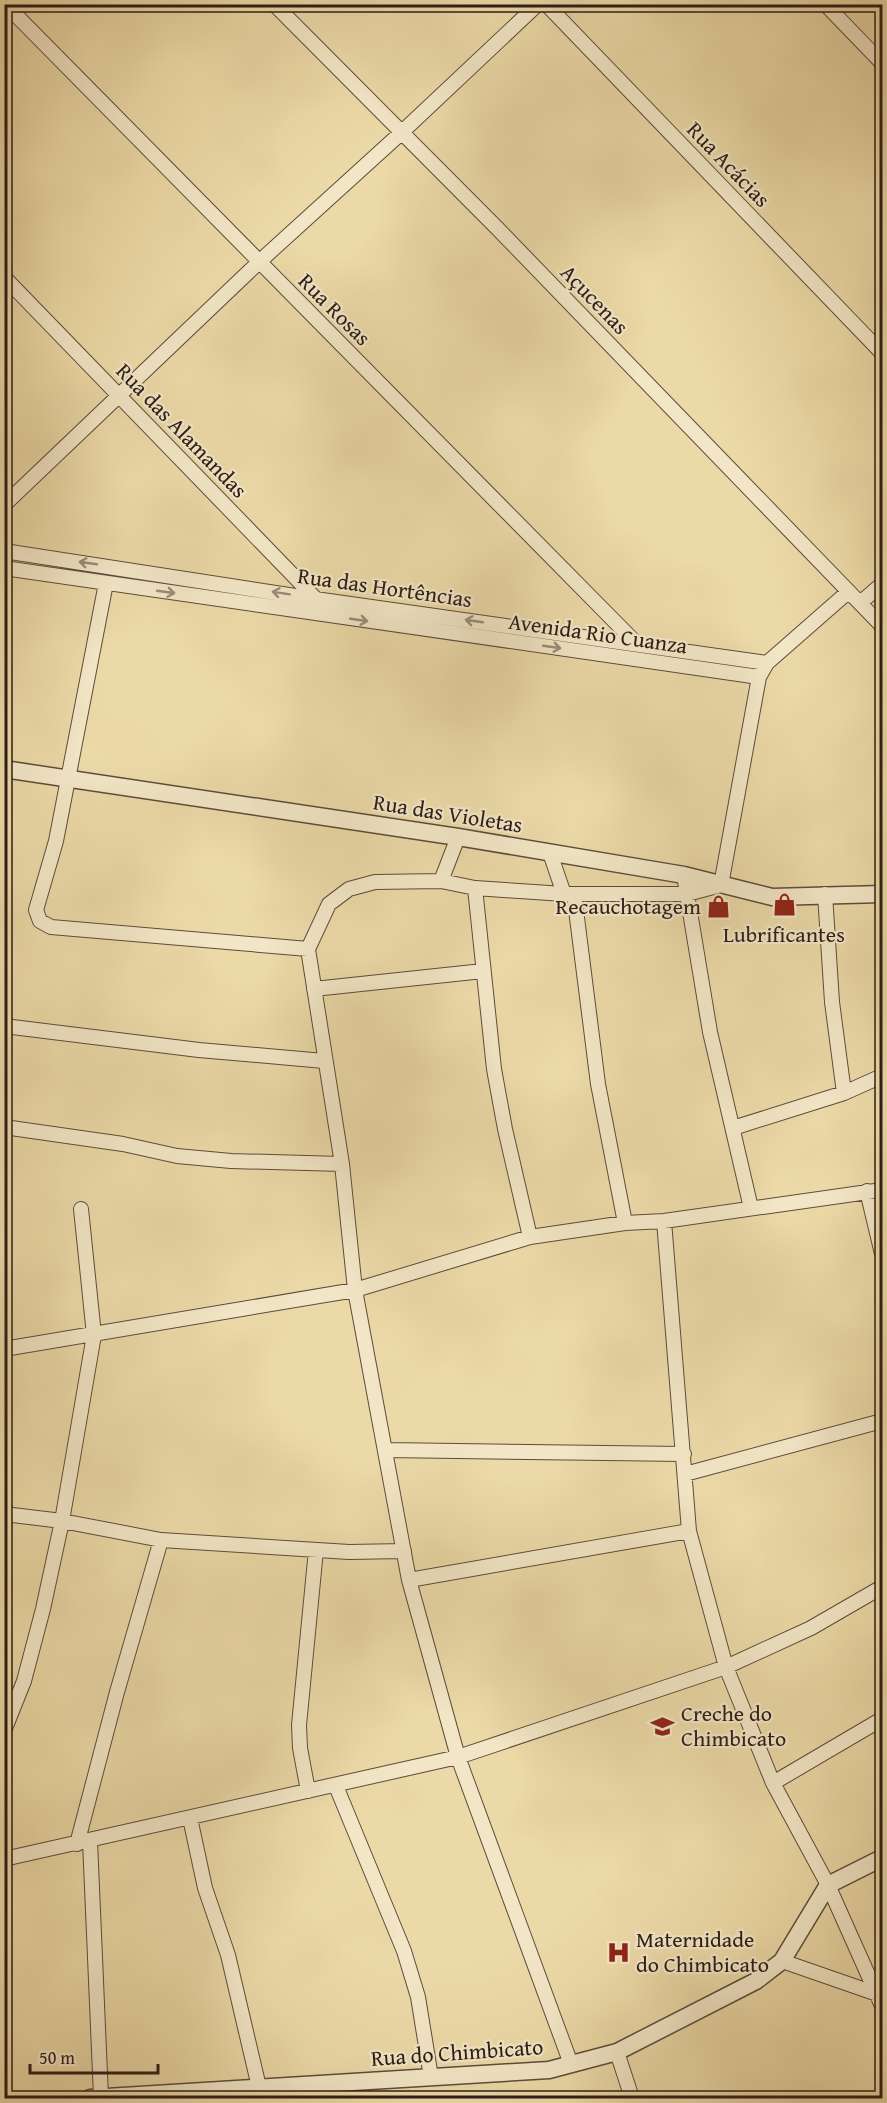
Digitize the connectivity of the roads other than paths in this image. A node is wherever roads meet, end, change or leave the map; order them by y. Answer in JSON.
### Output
{"nodes":[{"id":1,"x":5,"y":4,"type":"edge"},
{"id":2,"x":274,"y":4,"type":"edge"},
{"id":3,"x":538,"y":4,"type":"edge"},
{"id":4,"x":546,"y":4,"type":"edge"},
{"id":5,"x":825,"y":4,"type":"edge"},
{"id":6,"x":882,"y":63,"type":"edge"},
{"id":7,"x":401,"y":133,"type":"junction"},
{"id":8,"x":258,"y":262,"type":"junction"},
{"id":9,"x":4,"y":277,"type":"edge"},
{"id":10,"x":882,"y":353,"type":"edge"},
{"id":11,"x":121,"y":395,"type":"junction"},
{"id":12,"x":4,"y":505,"type":"edge"},
{"id":13,"x":4,"y":551,"type":"edge"},
{"id":14,"x":4,"y":568,"type":"edge"},
{"id":15,"x":106,"y":583,"type":"junction"},
{"id":16,"x":882,"y":584,"type":"edge"},
{"id":17,"x":848,"y":592,"type":"junction"},
{"id":18,"x":315,"y":598,"type":"junction"},
{"id":19,"x":860,"y":603,"type":"junction"},
{"id":20,"x":325,"y":615,"type":"junction"},
{"id":21,"x":882,"y":626,"type":"edge"},
{"id":22,"x":636,"y":643,"type":"junction"},
{"id":23,"x":764,"y":663,"type":"junction"},
{"id":24,"x":759,"y":677,"type":"junction"},
{"id":25,"x":4,"y":769,"type":"edge"},
{"id":26,"x":68,"y":779,"type":"junction"},
{"id":27,"x":458,"y":837,"type":"junction"},
{"id":28,"x":550,"y":853,"type":"junction"},
{"id":29,"x":684,"y":875,"type":"junction"},
{"id":30,"x":441,"y":881,"type":"junction"},
{"id":31,"x":721,"y":885,"type":"junction"},
{"id":32,"x":475,"y":888,"type":"junction"},
{"id":33,"x":569,"y":894,"type":"junction"},
{"id":34,"x":687,"y":894,"type":"junction"},
{"id":35,"x":825,"y":894,"type":"junction"},
{"id":36,"x":882,"y":894,"type":"edge"},
{"id":37,"x":308,"y":949,"type":"junction"},
{"id":38,"x":483,"y":971,"type":"junction"},
{"id":39,"x":314,"y":989,"type":"junction"},
{"id":40,"x":4,"y":1026,"type":"edge"},
{"id":41,"x":324,"y":1060,"type":"junction"},
{"id":42,"x":882,"y":1076,"type":"edge"},
{"id":43,"x":844,"y":1094,"type":"junction"},
{"id":44,"x":4,"y":1127,"type":"edge"},
{"id":45,"x":733,"y":1128,"type":"junction"},
{"id":46,"x":342,"y":1164,"type":"junction"},
{"id":47,"x":882,"y":1190,"type":"edge"},
{"id":48,"x":867,"y":1191,"type":"junction"},
{"id":49,"x":751,"y":1208,"type":"junction"},
{"id":50,"x":81,"y":1209,"type":"dead end"},
{"id":51,"x":664,"y":1221,"type":"junction"},
{"id":52,"x":625,"y":1223,"type":"junction"},
{"id":53,"x":530,"y":1237,"type":"junction"},
{"id":54,"x":882,"y":1254,"type":"edge"},
{"id":55,"x":355,"y":1290,"type":"junction"},
{"id":56,"x":94,"y":1335,"type":"junction"},
{"id":57,"x":4,"y":1349,"type":"edge"},
{"id":58,"x":882,"y":1421,"type":"edge"},
{"id":59,"x":386,"y":1450,"type":"junction"},
{"id":60,"x":684,"y":1454,"type":"junction"},
{"id":61,"x":685,"y":1474,"type":"junction"},
{"id":62,"x":4,"y":1514,"type":"edge"},
{"id":63,"x":62,"y":1521,"type":"junction"},
{"id":64,"x":689,"y":1531,"type":"junction"},
{"id":65,"x":161,"y":1540,"type":"junction"},
{"id":66,"x":316,"y":1550,"type":"junction"},
{"id":67,"x":404,"y":1551,"type":"junction"},
{"id":68,"x":409,"y":1580,"type":"junction"},
{"id":69,"x":882,"y":1587,"type":"edge"},
{"id":70,"x":726,"y":1667,"type":"junction"},
{"id":71,"x":882,"y":1719,"type":"edge"},
{"id":72,"x":4,"y":1731,"type":"edge"},
{"id":73,"x":458,"y":1757,"type":"junction"},
{"id":74,"x":773,"y":1783,"type":"junction"},
{"id":75,"x":336,"y":1786,"type":"junction"},
{"id":76,"x":308,"y":1791,"type":"junction"},
{"id":77,"x":189,"y":1818,"type":"junction"},
{"id":78,"x":84,"y":1842,"type":"junction"},
{"id":79,"x":882,"y":1858,"type":"edge"},
{"id":80,"x":4,"y":1859,"type":"edge"},
{"id":81,"x":828,"y":1885,"type":"junction"},
{"id":82,"x":782,"y":1961,"type":"junction"},
{"id":83,"x":880,"y":2000,"type":"edge"},
{"id":84,"x":617,"y":2052,"type":"junction"},
{"id":85,"x":572,"y":2064,"type":"junction"},
{"id":86,"x":431,"y":2077,"type":"junction"},
{"id":87,"x":259,"y":2087,"type":"junction"},
{"id":88,"x":95,"y":2098,"type":"edge"},
{"id":89,"x":632,"y":2098,"type":"edge"}],
"edges":[{"from":1,"to":8,"type":"street","name":"Rua Rosas"},
{"from":2,"to":7,"type":"street","name":"Açucenas"},
{"from":3,"to":7,"type":"street"},
{"from":4,"to":10,"type":"street","name":"Rua Acácias"},
{"from":5,"to":6,"type":"street"},
{"from":7,"to":8,"type":"street"},
{"from":7,"to":17,"type":"street","name":"Açucenas"},
{"from":8,"to":11,"type":"street"},
{"from":8,"to":22,"type":"street","name":"Rua Rosas"},
{"from":9,"to":11,"type":"street","name":"Rua das Alamandas"},
{"from":11,"to":12,"type":"street"},
{"from":11,"to":18,"type":"street","name":"Rua das Alamandas"},
{"from":18,"to":13,"type":"street","name":"Rua das Hortências","one_way":true},
{"from":14,"to":15,"type":"street","name":"Avenida Rio Cuanza"},
{"from":15,"to":20,"type":"street","name":"Avenida Rio Cuanza","one_way":true},
{"from":15,"to":26,"type":"street"},
{"from":16,"to":19,"type":"street"},
{"from":17,"to":19,"type":"street","name":"Açucenas"},
{"from":17,"to":23,"type":"street"},
{"from":18,"to":20,"type":"street","name":"Rua das Alamandas"},
{"from":22,"to":18,"type":"street","name":"Rua das Hortências","one_way":true},
{"from":19,"to":21,"type":"street","name":"Açucenas"},
{"from":20,"to":24,"type":"street","name":"Avenida Rio Cuanza","one_way":true},
{"from":22,"to":23,"type":"street","name":"Rua das Hortências"},
{"from":23,"to":24,"type":"street"},
{"from":24,"to":31,"type":"street"},
{"from":25,"to":26,"type":"street","name":"Rua das Violetas"},
{"from":26,"to":27,"type":"street","name":"Rua das Violetas"},
{"from":26,"to":37,"type":"street"},
{"from":27,"to":28,"type":"street","name":"Rua das Violetas"},
{"from":27,"to":30,"type":"street"},
{"from":28,"to":29,"type":"street","name":"Rua das Violetas"},
{"from":28,"to":33,"type":"street"},
{"from":29,"to":31,"type":"street","name":"Rua das Violetas"},
{"from":29,"to":34,"type":"street"},
{"from":30,"to":32,"type":"street"},
{"from":30,"to":37,"type":"street"},
{"from":31,"to":34,"type":"street"},
{"from":31,"to":35,"type":"street","name":"Rua das Violetas"},
{"from":32,"to":33,"type":"street"},
{"from":32,"to":38,"type":"street"},
{"from":33,"to":34,"type":"street"},
{"from":33,"to":52,"type":"street"},
{"from":34,"to":45,"type":"street"},
{"from":35,"to":36,"type":"street","name":"Rua das Violetas"},
{"from":35,"to":43,"type":"street"},
{"from":37,"to":39,"type":"street","name":"Rua do Chimbicato"},
{"from":38,"to":39,"type":"street"},
{"from":38,"to":53,"type":"street"},
{"from":39,"to":41,"type":"street","name":"Rua do Chimbicato"},
{"from":40,"to":41,"type":"street"},
{"from":41,"to":46,"type":"street","name":"Rua do Chimbicato"},
{"from":42,"to":43,"type":"street"},
{"from":43,"to":45,"type":"street"},
{"from":44,"to":46,"type":"street"},
{"from":45,"to":49,"type":"street"},
{"from":46,"to":55,"type":"street","name":"Rua do Chimbicato"},
{"from":47,"to":48,"type":"street"},
{"from":48,"to":49,"type":"street"},
{"from":48,"to":54,"type":"street"},
{"from":49,"to":51,"type":"street"},
{"from":50,"to":56,"type":"street"},
{"from":51,"to":52,"type":"street"},
{"from":51,"to":60,"type":"street"},
{"from":52,"to":53,"type":"street"},
{"from":53,"to":55,"type":"street"},
{"from":55,"to":56,"type":"street"},
{"from":55,"to":59,"type":"street","name":"Rua do Chimbicato"},
{"from":56,"to":57,"type":"street"},
{"from":56,"to":63,"type":"street"},
{"from":58,"to":61,"type":"street"},
{"from":59,"to":60,"type":"street"},
{"from":59,"to":67,"type":"street","name":"Rua do Chimbicato"},
{"from":60,"to":61,"type":"street"},
{"from":61,"to":64,"type":"street"},
{"from":62,"to":63,"type":"street"},
{"from":63,"to":65,"type":"street"},
{"from":63,"to":72,"type":"street"},
{"from":64,"to":68,"type":"street"},
{"from":64,"to":70,"type":"street"},
{"from":65,"to":66,"type":"street"},
{"from":65,"to":78,"type":"street"},
{"from":66,"to":67,"type":"street"},
{"from":66,"to":76,"type":"street"},
{"from":67,"to":68,"type":"street","name":"Rua do Chimbicato"},
{"from":68,"to":73,"type":"street","name":"Rua do Chimbicato"},
{"from":69,"to":70,"type":"street"},
{"from":70,"to":73,"type":"street"},
{"from":70,"to":74,"type":"street"},
{"from":71,"to":74,"type":"street"},
{"from":73,"to":75,"type":"street"},
{"from":73,"to":85,"type":"street","name":"Rua do Chimbicato"},
{"from":74,"to":81,"type":"street"},
{"from":75,"to":76,"type":"street"},
{"from":75,"to":86,"type":"street"},
{"from":76,"to":77,"type":"street"},
{"from":77,"to":78,"type":"street"},
{"from":77,"to":87,"type":"street"},
{"from":78,"to":80,"type":"street"},
{"from":78,"to":88,"type":"street"},
{"from":79,"to":81,"type":"street"},
{"from":81,"to":82,"type":"street"},
{"from":81,"to":83,"type":"street"},
{"from":82,"to":83,"type":"street"},
{"from":82,"to":84,"type":"street"},
{"from":84,"to":85,"type":"street"},
{"from":84,"to":89,"type":"street"},
{"from":85,"to":86,"type":"street","name":"Rua do Chimbicato"},
{"from":86,"to":87,"type":"street","name":"Rua do Chimbicato"},
{"from":87,"to":88,"type":"street","name":"Rua do Chimbicato"}]}
